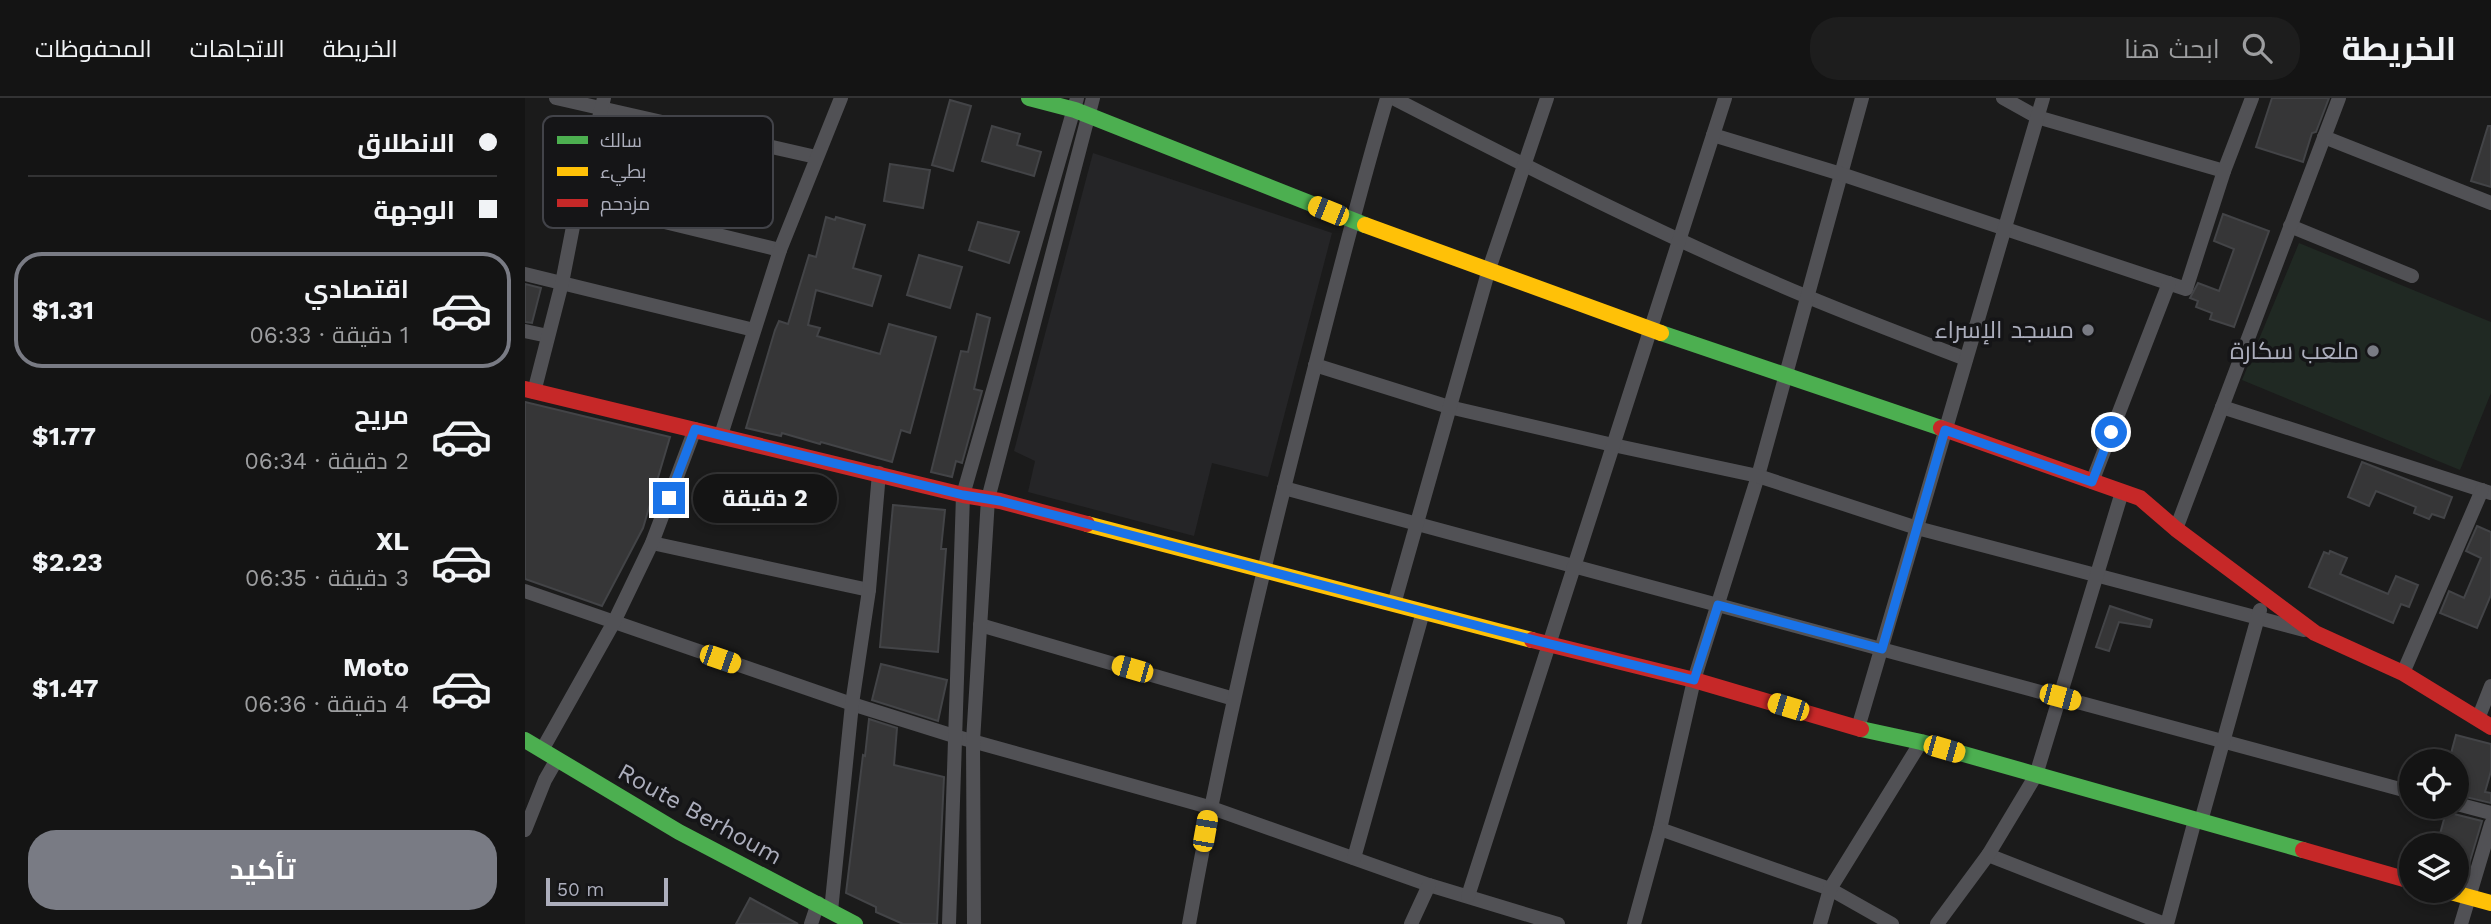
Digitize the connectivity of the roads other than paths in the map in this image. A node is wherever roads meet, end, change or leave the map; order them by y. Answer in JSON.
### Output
{"nodes":[{"id":1,"x":556,"y":98,"type":"edge"},
{"id":2,"x":841,"y":98,"type":"edge"},
{"id":3,"x":1029,"y":98,"type":"edge"},
{"id":4,"x":1093,"y":98,"type":"edge"},
{"id":5,"x":1387,"y":98,"type":"edge"},
{"id":6,"x":1393,"y":98,"type":"edge"},
{"id":7,"x":1547,"y":98,"type":"edge"},
{"id":8,"x":1725,"y":98,"type":"edge"},
{"id":9,"x":1862,"y":98,"type":"edge"},
{"id":10,"x":2003,"y":98,"type":"edge"},
{"id":11,"x":2043,"y":98,"type":"edge"},
{"id":12,"x":2252,"y":98,"type":"edge"},
{"id":13,"x":2339,"y":98,"type":"edge"},
{"id":14,"x":603,"y":103,"type":"edge"},
{"id":15,"x":1080,"y":108,"type":"edge"},
{"id":16,"x":654,"y":116,"type":"edge"},
{"id":17,"x":2037,"y":117,"type":"junction"},
{"id":18,"x":1713,"y":135,"type":"junction"},
{"id":19,"x":2324,"y":137,"type":"junction"},
{"id":20,"x":773,"y":146,"type":"edge"},
{"id":21,"x":816,"y":157,"type":"junction"},
{"id":22,"x":1524,"y":166,"type":"junction"},
{"id":23,"x":2224,"y":171,"type":"junction"},
{"id":24,"x":1841,"y":174,"type":"junction"},
{"id":25,"x":2491,"y":203,"type":"edge"},
{"id":26,"x":1352,"y":220,"type":"junction"},
{"id":27,"x":2290,"y":226,"type":"junction"},
{"id":28,"x":573,"y":228,"type":"edge"},
{"id":29,"x":689,"y":228,"type":"edge"},
{"id":30,"x":2004,"y":230,"type":"junction"},
{"id":31,"x":1679,"y":239,"type":"junction"},
{"id":32,"x":780,"y":250,"type":"junction"},
{"id":33,"x":1489,"y":269,"type":"junction"},
{"id":34,"x":525,"y":274,"type":"edge"},
{"id":35,"x":2412,"y":276,"type":"dead end"},
{"id":36,"x":562,"y":283,"type":"junction"},
{"id":37,"x":2169,"y":283,"type":"junction"},
{"id":38,"x":1807,"y":296,"type":"junction"},
{"id":39,"x":1650,"y":329,"type":"junction"},
{"id":40,"x":754,"y":330,"type":"junction"},
{"id":41,"x":525,"y":331,"type":"edge"},
{"id":42,"x":548,"y":337,"type":"junction"},
{"id":43,"x":1966,"y":359,"type":"junction"},
{"id":44,"x":1315,"y":365,"type":"junction"},
{"id":45,"x":1786,"y":374,"type":"junction"},
{"id":46,"x":530,"y":391,"type":"edge"},
{"id":47,"x":1449,"y":407,"type":"junction"},
{"id":48,"x":2222,"y":407,"type":"junction"},
{"id":49,"x":695,"y":429,"type":"junction"},
{"id":50,"x":1945,"y":430,"type":"junction"},
{"id":51,"x":720,"y":435,"type":"junction"},
{"id":52,"x":1613,"y":446,"type":"junction"},
{"id":53,"x":879,"y":472,"type":"junction"},
{"id":54,"x":1758,"y":476,"type":"junction"},
{"id":55,"x":2092,"y":482,"type":"junction"},
{"id":56,"x":1284,"y":488,"type":"junction"},
{"id":57,"x":2122,"y":492,"type":"junction"},
{"id":58,"x":2487,"y":492,"type":"edge"},
{"id":59,"x":963,"y":495,"type":"junction"},
{"id":60,"x":988,"y":499,"type":"junction"},
{"id":61,"x":1417,"y":523,"type":"junction"},
{"id":62,"x":1917,"y":528,"type":"junction"},
{"id":63,"x":2176,"y":529,"type":"junction"},
{"id":64,"x":652,"y":543,"type":"junction"},
{"id":65,"x":1574,"y":566,"type":"junction"},
{"id":66,"x":1263,"y":570,"type":"junction"},
{"id":67,"x":2097,"y":575,"type":"junction"},
{"id":68,"x":869,"y":590,"type":"junction"},
{"id":69,"x":525,"y":591,"type":"edge"},
{"id":70,"x":2265,"y":595,"type":"junction"},
{"id":71,"x":1394,"y":604,"type":"junction"},
{"id":72,"x":1718,"y":605,"type":"junction"},
{"id":73,"x":1423,"y":612,"type":"junction"},
{"id":74,"x":2258,"y":618,"type":"junction"},
{"id":75,"x":614,"y":622,"type":"junction"},
{"id":76,"x":980,"y":625,"type":"junction"},
{"id":77,"x":2315,"y":633,"type":"junction"},
{"id":78,"x":1549,"y":644,"type":"junction"},
{"id":79,"x":1882,"y":649,"type":"junction"},
{"id":80,"x":2403,"y":673,"type":"junction"},
{"id":81,"x":1694,"y":680,"type":"junction"},
{"id":82,"x":2491,"y":686,"type":"edge"},
{"id":83,"x":2060,"y":697,"type":"junction"},
{"id":84,"x":1234,"y":699,"type":"junction"},
{"id":85,"x":852,"y":704,"type":"junction"},
{"id":86,"x":2484,"y":723,"type":"edge"},
{"id":87,"x":1859,"y":728,"type":"junction"},
{"id":88,"x":954,"y":736,"type":"junction"},
{"id":89,"x":525,"y":740,"type":"edge"},
{"id":90,"x":973,"y":741,"type":"junction"},
{"id":91,"x":2224,"y":741,"type":"junction"},
{"id":92,"x":1921,"y":743,"type":"junction"},
{"id":93,"x":542,"y":750,"type":"junction"},
{"id":94,"x":557,"y":759,"type":"junction"},
{"id":95,"x":2036,"y":775,"type":"junction"},
{"id":96,"x":2399,"y":789,"type":"edge"},
{"id":97,"x":1209,"y":807,"type":"junction"},
{"id":98,"x":2469,"y":807,"type":"edge"},
{"id":99,"x":2491,"y":813,"type":"edge"},
{"id":100,"x":2198,"y":821,"type":"junction"},
{"id":101,"x":2491,"y":824,"type":"edge"},
{"id":102,"x":1660,"y":829,"type":"junction"},
{"id":103,"x":525,"y":830,"type":"edge"},
{"id":104,"x":1988,"y":855,"type":"junction"},
{"id":105,"x":1353,"y":858,"type":"junction"},
{"id":106,"x":2399,"y":878,"type":"edge"},
{"id":107,"x":1429,"y":885,"type":"junction"},
{"id":108,"x":1830,"y":889,"type":"junction"},
{"id":109,"x":1468,"y":896,"type":"junction"},
{"id":110,"x":2469,"y":897,"type":"joint"},
{"id":111,"x":2467,"y":903,"type":"edge"},
{"id":112,"x":2491,"y":903,"type":"edge"},
{"id":113,"x":824,"y":907,"type":"junction"},
{"id":114,"x":811,"y":924,"type":"edge"},
{"id":115,"x":855,"y":924,"type":"edge"},
{"id":116,"x":949,"y":924,"type":"edge"},
{"id":117,"x":974,"y":924,"type":"edge"},
{"id":118,"x":1189,"y":924,"type":"edge"},
{"id":119,"x":1411,"y":924,"type":"edge"},
{"id":120,"x":1558,"y":924,"type":"edge"},
{"id":121,"x":1634,"y":924,"type":"edge"},
{"id":122,"x":1820,"y":924,"type":"edge"},
{"id":123,"x":1892,"y":924,"type":"edge"},
{"id":124,"x":1937,"y":924,"type":"edge"},
{"id":125,"x":2166,"y":924,"type":"edge"},
{"id":126,"x":2461,"y":924,"type":"edge"}],
"edges":[{"from":1,"to":14,"type":"street"},
{"from":2,"to":21,"type":"street"},
{"from":3,"to":15,"type":"street"},
{"from":4,"to":15,"type":"street"},
{"from":5,"to":26,"type":"street"},
{"from":6,"to":22,"type":"street"},
{"from":7,"to":22,"type":"street"},
{"from":8,"to":18,"type":"street"},
{"from":9,"to":24,"type":"street"},
{"from":10,"to":17,"type":"street"},
{"from":11,"to":17,"type":"street"},
{"from":12,"to":23,"type":"street"},
{"from":13,"to":19,"type":"street"},
{"from":14,"to":16,"type":"street"},
{"from":15,"to":26,"type":"street"},
{"from":15,"to":59,"type":"street"},
{"from":15,"to":60,"type":"street"},
{"from":17,"to":23,"type":"street"},
{"from":17,"to":30,"type":"street"},
{"from":18,"to":24,"type":"street"},
{"from":18,"to":31,"type":"street"},
{"from":19,"to":25,"type":"street"},
{"from":19,"to":27,"type":"street"},
{"from":20,"to":21,"type":"street"},
{"from":21,"to":32,"type":"street"},
{"from":22,"to":31,"type":"street"},
{"from":22,"to":33,"type":"street"},
{"from":23,"to":37,"type":"street"},
{"from":24,"to":30,"type":"street"},
{"from":24,"to":38,"type":"street"},
{"from":26,"to":33,"type":"street"},
{"from":26,"to":44,"type":"street"},
{"from":27,"to":35,"type":"street"},
{"from":27,"to":48,"type":"street"},
{"from":28,"to":36,"type":"street"},
{"from":29,"to":32,"type":"street"},
{"from":30,"to":37,"type":"street"},
{"from":30,"to":43,"type":"street"},
{"from":31,"to":38,"type":"street"},
{"from":31,"to":39,"type":"street"},
{"from":32,"to":40,"type":"street"},
{"from":33,"to":39,"type":"street"},
{"from":33,"to":47,"type":"street"},
{"from":34,"to":36,"type":"street"},
{"from":36,"to":40,"type":"street"},
{"from":36,"to":42,"type":"street"},
{"from":37,"to":55,"type":"street"},
{"from":38,"to":43,"type":"street"},
{"from":38,"to":45,"type":"street"},
{"from":39,"to":45,"type":"street"},
{"from":39,"to":52,"type":"street"},
{"from":40,"to":51,"type":"street"},
{"from":41,"to":42,"type":"street"},
{"from":42,"to":46,"type":"street"},
{"from":43,"to":50,"type":"street"},
{"from":44,"to":47,"type":"street"},
{"from":44,"to":56,"type":"street"},
{"from":45,"to":50,"type":"street"},
{"from":45,"to":54,"type":"street"},
{"from":46,"to":49,"type":"street"},
{"from":47,"to":52,"type":"street"},
{"from":47,"to":61,"type":"street"},
{"from":48,"to":58,"type":"street"},
{"from":48,"to":63,"type":"street"},
{"from":49,"to":51,"type":"street"},
{"from":49,"to":64,"type":"street"},
{"from":50,"to":55,"type":"street"},
{"from":50,"to":62,"type":"street"},
{"from":51,"to":53,"type":"street"},
{"from":52,"to":54,"type":"street"},
{"from":52,"to":65,"type":"street"},
{"from":53,"to":59,"type":"street"},
{"from":53,"to":68,"type":"street"},
{"from":54,"to":62,"type":"street"},
{"from":54,"to":72,"type":"street"},
{"from":55,"to":57,"type":"street"},
{"from":56,"to":61,"type":"street"},
{"from":56,"to":66,"type":"street"},
{"from":57,"to":63,"type":"street"},
{"from":57,"to":67,"type":"street"},
{"from":58,"to":80,"type":"street"},
{"from":59,"to":60,"type":"street"},
{"from":59,"to":88,"type":"street"},
{"from":60,"to":66,"type":"street"},
{"from":60,"to":76,"type":"street"},
{"from":61,"to":65,"type":"street"},
{"from":61,"to":71,"type":"street"},
{"from":62,"to":67,"type":"street"},
{"from":62,"to":79,"type":"street"},
{"from":63,"to":70,"type":"street"},
{"from":64,"to":68,"type":"street"},
{"from":64,"to":75,"type":"street"},
{"from":65,"to":72,"type":"street"},
{"from":65,"to":78,"type":"street"},
{"from":66,"to":71,"type":"street"},
{"from":66,"to":84,"type":"street"},
{"from":67,"to":74,"type":"street"},
{"from":67,"to":83,"type":"street"},
{"from":68,"to":85,"type":"street"},
{"from":69,"to":75,"type":"street"},
{"from":70,"to":74,"type":"street"},
{"from":70,"to":77,"type":"street"},
{"from":71,"to":73,"type":"street"},
{"from":72,"to":79,"type":"street"},
{"from":72,"to":81,"type":"street"},
{"from":73,"to":78,"type":"street"},
{"from":73,"to":105,"type":"street"},
{"from":74,"to":77,"type":"street"},
{"from":74,"to":91,"type":"street"},
{"from":75,"to":85,"type":"street"},
{"from":75,"to":93,"type":"street"},
{"from":76,"to":84,"type":"street"},
{"from":76,"to":90,"type":"street"},
{"from":77,"to":80,"type":"street"},
{"from":78,"to":81,"type":"street"},
{"from":78,"to":109,"type":"street"},
{"from":79,"to":83,"type":"street"},
{"from":79,"to":87,"type":"street"},
{"from":80,"to":86,"type":"street"},
{"from":81,"to":87,"type":"street"},
{"from":81,"to":102,"type":"street"},
{"from":82,"to":86,"type":"street"},
{"from":83,"to":91,"type":"street"},
{"from":83,"to":95,"type":"street"},
{"from":84,"to":97,"type":"street"},
{"from":85,"to":88,"type":"street"},
{"from":85,"to":113,"type":"street"},
{"from":87,"to":92,"type":"street"},
{"from":88,"to":90,"type":"street"},
{"from":88,"to":116,"type":"street"},
{"from":89,"to":93,"type":"street","name":"Route Berhoum"},
{"from":90,"to":97,"type":"street"},
{"from":90,"to":117,"type":"street"},
{"from":91,"to":96,"type":"street"},
{"from":91,"to":100,"type":"street"},
{"from":92,"to":95,"type":"street"},
{"from":92,"to":108,"type":"street"},
{"from":93,"to":94,"type":"street","name":"Route Berhoum"},
{"from":94,"to":103,"type":"street"},
{"from":94,"to":113,"type":"street","name":"Route Berhoum"},
{"from":95,"to":100,"type":"street"},
{"from":95,"to":104,"type":"street"},
{"from":97,"to":105,"type":"street"},
{"from":97,"to":118,"type":"street"},
{"from":98,"to":99,"type":"street"},
{"from":100,"to":106,"type":"street"},
{"from":100,"to":125,"type":"street"},
{"from":101,"to":110,"type":"street"},
{"from":102,"to":108,"type":"street"},
{"from":102,"to":121,"type":"street"},
{"from":104,"to":124,"type":"street"},
{"from":104,"to":125,"type":"street"},
{"from":105,"to":107,"type":"street"},
{"from":107,"to":109,"type":"street"},
{"from":107,"to":119,"type":"street"},
{"from":108,"to":122,"type":"street"},
{"from":108,"to":123,"type":"street"},
{"from":109,"to":120,"type":"street"},
{"from":110,"to":112,"type":"street"},
{"from":111,"to":126,"type":"street"},
{"from":113,"to":114,"type":"street"},
{"from":113,"to":115,"type":"street","name":"Route Berhoum"}]}
